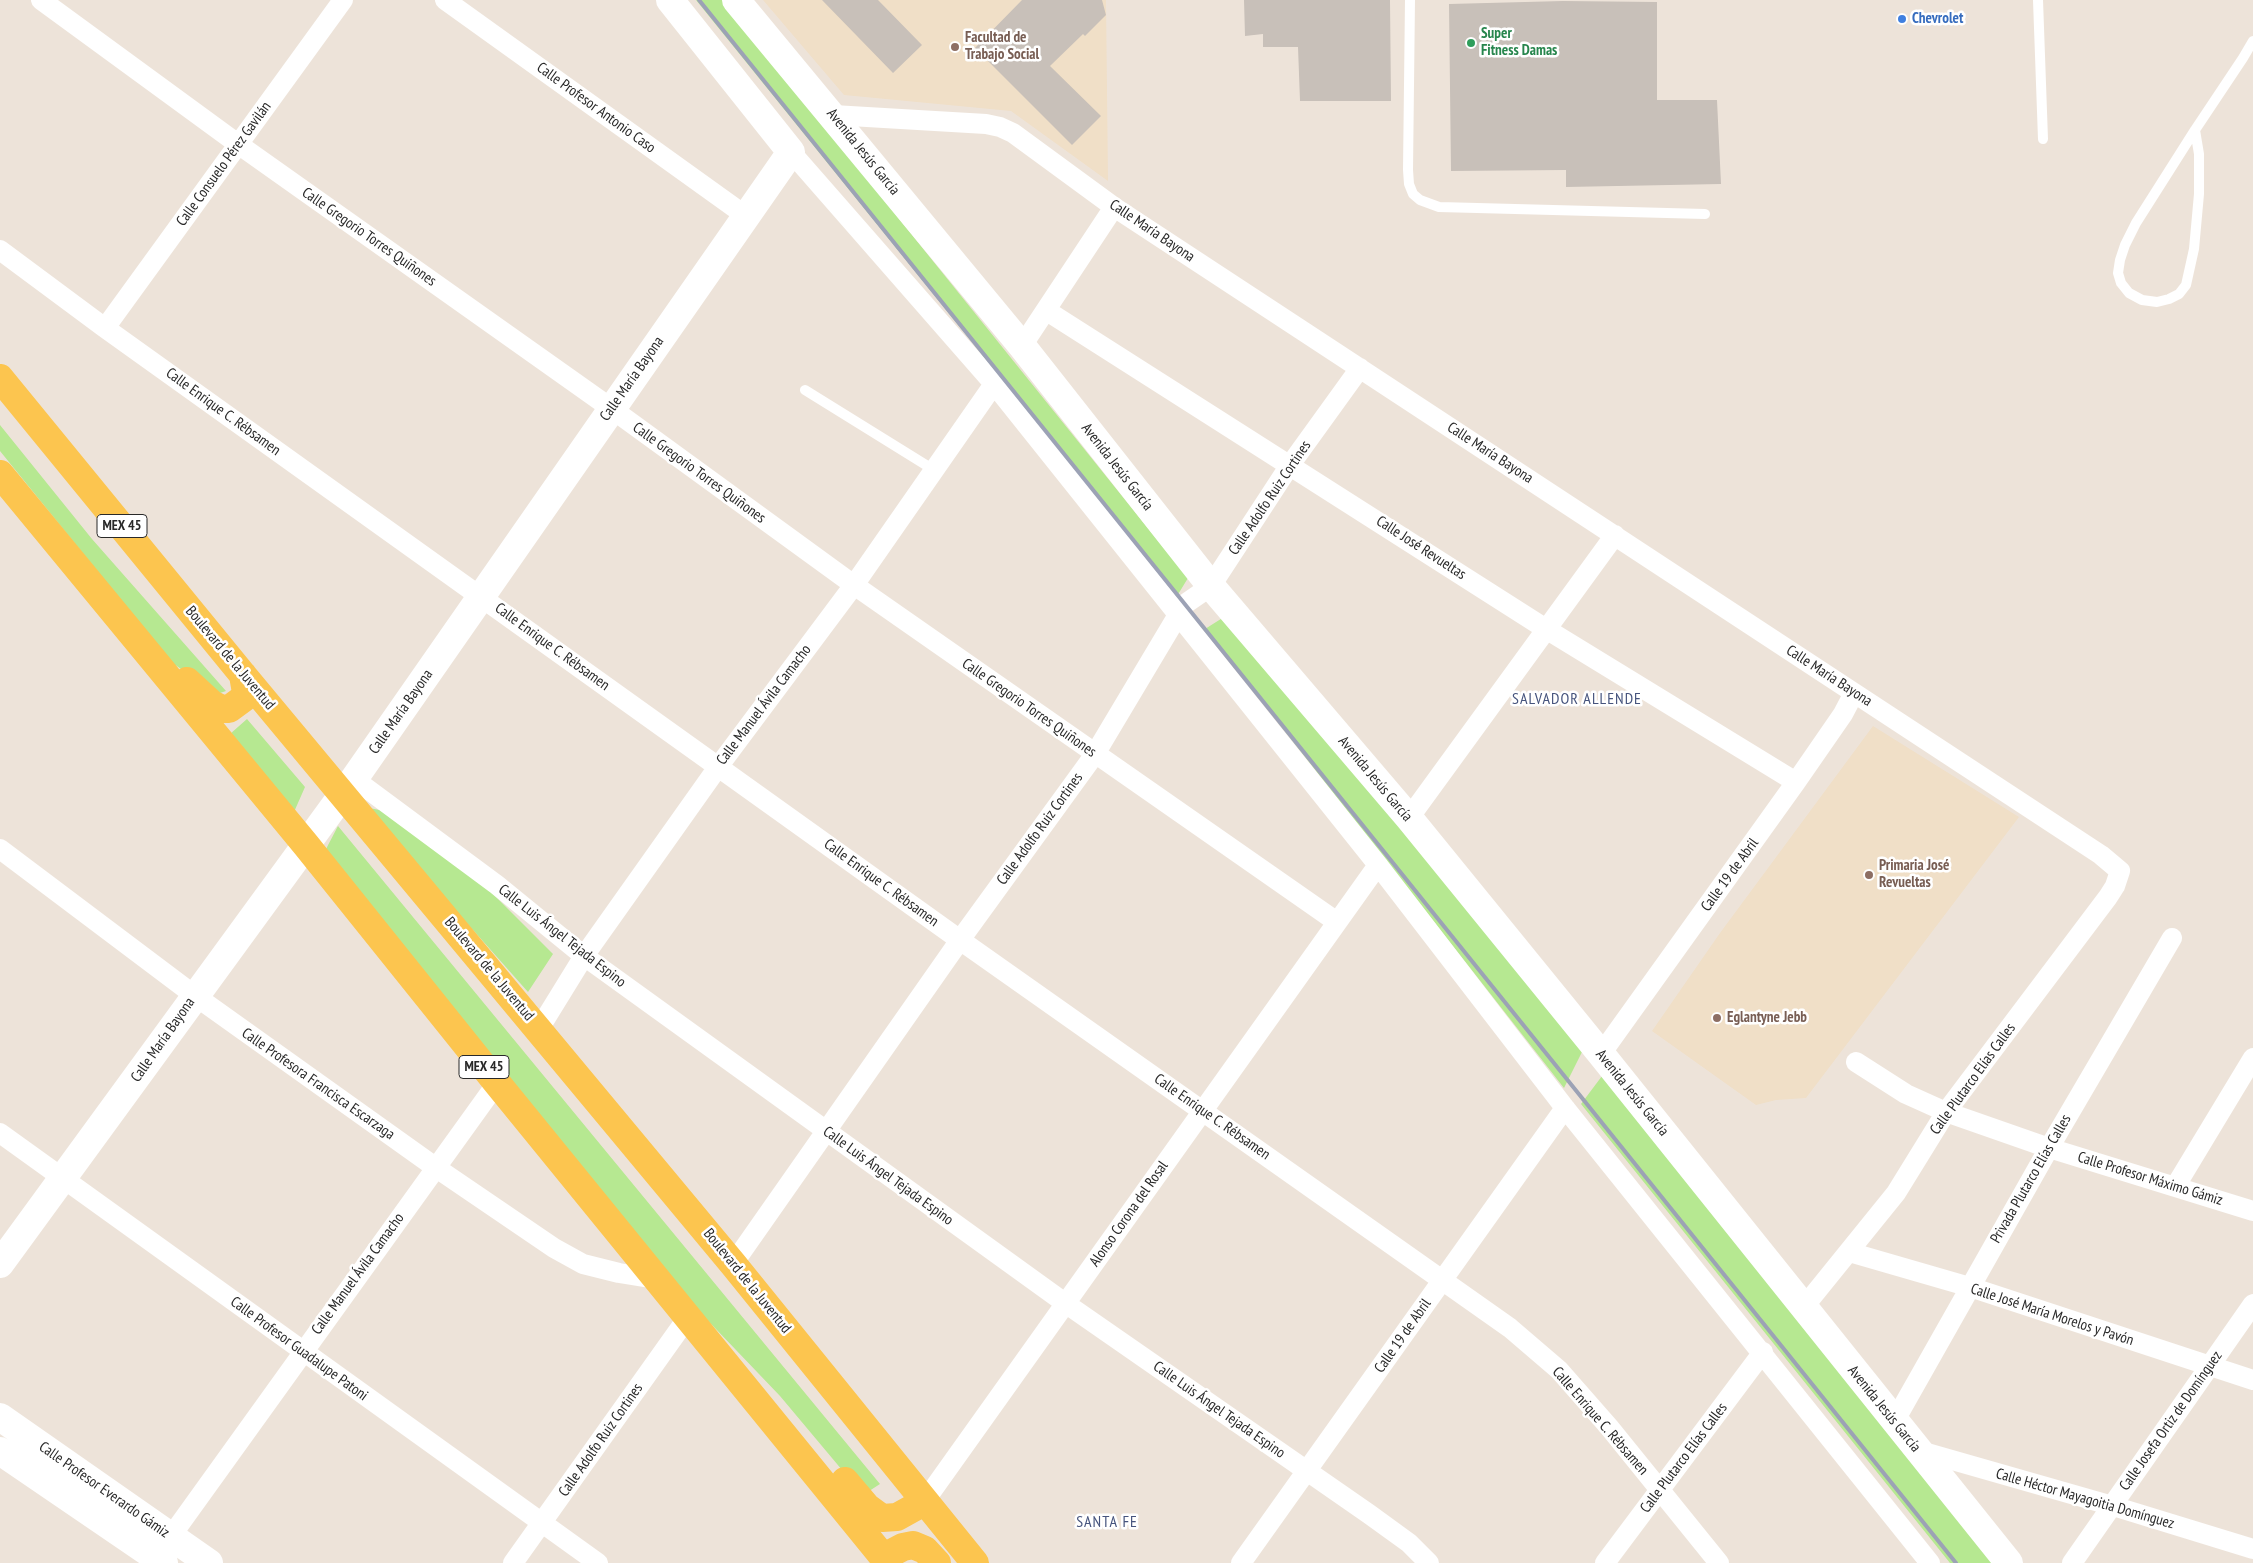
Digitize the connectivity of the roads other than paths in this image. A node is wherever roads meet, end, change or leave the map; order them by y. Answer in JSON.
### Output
{"nodes":[{"id":1,"x":41,"y":0,"type":"edge"},
{"id":2,"x":343,"y":0,"type":"edge"},
{"id":3,"x":445,"y":0,"type":"edge"},
{"id":4,"x":670,"y":0,"type":"edge"},
{"id":5,"x":736,"y":0,"type":"edge"},
{"id":6,"x":1410,"y":0,"type":"edge"},
{"id":7,"x":2038,"y":0,"type":"edge"},
{"id":8,"x":2253,"y":40,"type":"edge"},
{"id":9,"x":833,"y":116,"type":"junction"},
{"id":10,"x":2195,"y":130,"type":"junction"},
{"id":11,"x":2043,"y":140,"type":"dead end"},
{"id":12,"x":238,"y":144,"type":"junction"},
{"id":13,"x":791,"y":152,"type":"junction"},
{"id":14,"x":1114,"y":207,"type":"junction"},
{"id":15,"x":1705,"y":214,"type":"dead end"},
{"id":16,"x":746,"y":216,"type":"junction"},
{"id":17,"x":0,"y":250,"type":"edge"},
{"id":18,"x":1047,"y":311,"type":"junction"},
{"id":19,"x":105,"y":328,"type":"junction"},
{"id":20,"x":1022,"y":346,"type":"junction"},
{"id":21,"x":1360,"y":368,"type":"junction"},
{"id":22,"x":0,"y":378,"type":"edge"},
{"id":23,"x":994,"y":384,"type":"junction"},
{"id":24,"x":805,"y":390,"type":"dead end"},
{"id":25,"x":612,"y":409,"type":"junction"},
{"id":26,"x":1290,"y":465,"type":"junction"},
{"id":27,"x":934,"y":470,"type":"junction"},
{"id":28,"x":0,"y":474,"type":"edge"},
{"id":29,"x":1615,"y":535,"type":"junction"},
{"id":30,"x":79,"y":571,"type":"junction"},
{"id":31,"x":854,"y":585,"type":"junction"},
{"id":32,"x":1211,"y":586,"type":"junction"},
{"id":33,"x":481,"y":596,"type":"junction"},
{"id":34,"x":1178,"y":614,"type":"junction"},
{"id":35,"x":1546,"y":629,"type":"junction"},
{"id":36,"x":243,"y":675,"type":"junction"},
{"id":37,"x":1854,"y":693,"type":"junction"},
{"id":38,"x":1095,"y":754,"type":"junction"},
{"id":39,"x":718,"y":766,"type":"junction"},
{"id":40,"x":1796,"y":782,"type":"junction"},
{"id":41,"x":348,"y":786,"type":"junction"},
{"id":42,"x":1409,"y":818,"type":"junction"},
{"id":43,"x":306,"y":845,"type":"junction"},
{"id":44,"x":0,"y":849,"type":"edge"},
{"id":45,"x":1378,"y":865,"type":"junction"},
{"id":46,"x":2120,"y":871,"type":"joint"},
{"id":47,"x":1337,"y":922,"type":"junction"},
{"id":48,"x":2172,"y":938,"type":"dead end"},
{"id":49,"x":960,"y":940,"type":"junction"},
{"id":50,"x":584,"y":956,"type":"junction"},
{"id":51,"x":194,"y":995,"type":"junction"},
{"id":52,"x":539,"y":1029,"type":"junction"},
{"id":53,"x":1601,"y":1054,"type":"junction"},
{"id":54,"x":2253,"y":1058,"type":"edge"},
{"id":55,"x":1856,"y":1062,"type":"dead end"},
{"id":56,"x":497,"y":1083,"type":"junction"},
{"id":57,"x":1565,"y":1108,"type":"junction"},
{"id":58,"x":1202,"y":1111,"type":"junction"},
{"id":59,"x":1946,"y":1112,"type":"junction"},
{"id":60,"x":826,"y":1131,"type":"junction"},
{"id":61,"x":0,"y":1133,"type":"edge"},
{"id":62,"x":2049,"y":1148,"type":"junction"},
{"id":63,"x":435,"y":1167,"type":"junction"},
{"id":64,"x":63,"y":1180,"type":"junction"},
{"id":65,"x":2175,"y":1187,"type":"junction"},
{"id":66,"x":2253,"y":1211,"type":"edge"},
{"id":67,"x":1849,"y":1252,"type":"junction"},
{"id":68,"x":0,"y":1264,"type":"edge"},
{"id":69,"x":733,"y":1264,"type":"junction"},
{"id":70,"x":656,"y":1279,"type":"junction"},
{"id":71,"x":1443,"y":1280,"type":"junction"},
{"id":72,"x":1970,"y":1287,"type":"junction"},
{"id":73,"x":1065,"y":1303,"type":"junction"},
{"id":74,"x":2253,"y":1304,"type":"edge"},
{"id":75,"x":1803,"y":1308,"type":"junction"},
{"id":76,"x":688,"y":1317,"type":"junction"},
{"id":77,"x":302,"y":1352,"type":"junction"},
{"id":78,"x":1763,"y":1352,"type":"junction"},
{"id":79,"x":2209,"y":1366,"type":"junction"},
{"id":80,"x":735,"y":1375,"type":"junction"},
{"id":81,"x":2253,"y":1380,"type":"edge"},
{"id":82,"x":0,"y":1417,"type":"edge"},
{"id":83,"x":1894,"y":1422,"type":"junction"},
{"id":84,"x":1917,"y":1450,"type":"junction"},
{"id":85,"x":0,"y":1451,"type":"edge"},
{"id":86,"x":1307,"y":1471,"type":"junction"},
{"id":87,"x":1659,"y":1491,"type":"junction"},
{"id":88,"x":924,"y":1502,"type":"junction"},
{"id":89,"x":2113,"y":1506,"type":"junction"},
{"id":90,"x":542,"y":1523,"type":"junction"},
{"id":91,"x":2253,"y":1549,"type":"edge"},
{"id":92,"x":160,"y":1555,"type":"edge"},
{"id":93,"x":884,"y":1561,"type":"edge"},
{"id":94,"x":208,"y":1563,"type":"edge"},
{"id":95,"x":513,"y":1563,"type":"edge"},
{"id":96,"x":598,"y":1563,"type":"edge"},
{"id":97,"x":937,"y":1563,"type":"edge"},
{"id":98,"x":975,"y":1563,"type":"edge"},
{"id":99,"x":1241,"y":1563,"type":"edge"},
{"id":100,"x":1429,"y":1563,"type":"edge"},
{"id":101,"x":1605,"y":1563,"type":"edge"},
{"id":102,"x":1719,"y":1563,"type":"edge"},
{"id":103,"x":1930,"y":1563,"type":"edge"},
{"id":104,"x":2008,"y":1563,"type":"edge"},
{"id":105,"x":2072,"y":1563,"type":"edge"}],
"edges":[{"from":1,"to":12,"type":"street","name":"Calle Gregorio Torres Quiñones"},
{"from":2,"to":12,"type":"street","name":"Calle Consuelo Pérez Gavilán"},
{"from":3,"to":16,"type":"street","name":"Calle Profesor Antonio Caso"},
{"from":4,"to":13,"type":"street"},
{"from":5,"to":9,"type":"street","name":"Avenida Jesús García"},
{"from":6,"to":15,"type":"lane"},
{"from":7,"to":11,"type":"lane"},
{"from":8,"to":10,"type":"lane"},
{"from":9,"to":14,"type":"street","name":"Calle María Bayona"},
{"from":9,"to":20,"type":"street","name":"Avenida Jesús García"},
{"from":10,"to":10,"type":"lane"},
{"from":12,"to":19,"type":"street","name":"Calle Consuelo Pérez Gavilán"},
{"from":12,"to":25,"type":"street","name":"Calle Gregorio Torres Quiñones"},
{"from":13,"to":16,"type":"street","name":"Calle María Bayona"},
{"from":13,"to":23,"type":"street"},
{"from":14,"to":18,"type":"street"},
{"from":14,"to":21,"type":"street","name":"Calle María Bayona"},
{"from":16,"to":25,"type":"street","name":"Calle María Bayona"},
{"from":17,"to":19,"type":"street","name":"Calle Enrique C. Rébsamen"},
{"from":18,"to":20,"type":"street"},
{"from":18,"to":26,"type":"street","name":"Calle José Revueltas"},
{"from":19,"to":33,"type":"street","name":"Calle Enrique C. Rébsamen"},
{"from":20,"to":32,"type":"street","name":"Avenida Jesús García"},
{"from":21,"to":26,"type":"street","name":"Calle Adolfo Ruiz Cortines"},
{"from":21,"to":29,"type":"street","name":"Calle María Bayona"},
{"from":22,"to":36,"type":"main road","name":"Boulevard de la Juventud","number":"MEX 45"},
{"from":23,"to":27,"type":"street","name":"Calle Manuel Ávila Camacho"},
{"from":23,"to":34,"type":"street"},
{"from":24,"to":27,"type":"lane"},
{"from":25,"to":31,"type":"street","name":"Calle Gregorio Torres Quiñones"},
{"from":25,"to":33,"type":"street","name":"Calle María Bayona"},
{"from":26,"to":32,"type":"street","name":"Calle Adolfo Ruiz Cortines"},
{"from":26,"to":35,"type":"street","name":"Calle José Revueltas"},
{"from":27,"to":31,"type":"street","name":"Calle Manuel Ávila Camacho"},
{"from":28,"to":30,"type":"main road","number":"MEX 45"},
{"from":29,"to":35,"type":"street"},
{"from":29,"to":37,"type":"street","name":"Calle María Bayona"},
{"from":30,"to":36,"type":"main road"},
{"from":30,"to":43,"type":"main road","number":"MEX 45"},
{"from":31,"to":38,"type":"street","name":"Calle Gregorio Torres Quiñones"},
{"from":31,"to":39,"type":"street","name":"Calle Manuel Ávila Camacho"},
{"from":32,"to":34,"type":"street","name":"Calle Adolfo Ruiz Cortines"},
{"from":32,"to":42,"type":"street","name":"Avenida Jesús García"},
{"from":33,"to":39,"type":"street","name":"Calle Enrique C. Rébsamen"},
{"from":33,"to":41,"type":"street","name":"Calle María Bayona"},
{"from":34,"to":38,"type":"street","name":"Calle Adolfo Ruiz Cortines"},
{"from":34,"to":45,"type":"street"},
{"from":35,"to":40,"type":"street","name":"Calle José Revueltas"},
{"from":35,"to":42,"type":"street"},
{"from":36,"to":41,"type":"main road","name":"Boulevard de la Juventud","number":"MEX 45"},
{"from":37,"to":40,"type":"street","name":"Calle 19 de Abril"},
{"from":37,"to":46,"type":"street","name":"Calle María Bayona"},
{"from":38,"to":47,"type":"street","name":"Calle Gregorio Torres Quiñones"},
{"from":38,"to":49,"type":"street","name":"Calle Adolfo Ruiz Cortines"},
{"from":39,"to":49,"type":"street","name":"Calle Enrique C. Rébsamen"},
{"from":39,"to":50,"type":"street","name":"Calle Manuel Ávila Camacho"},
{"from":40,"to":53,"type":"street","name":"Calle 19 de Abril"},
{"from":41,"to":43,"type":"street","name":"Calle María Bayona"},
{"from":41,"to":50,"type":"street","name":"Calle Luis Ángel Tejada Espino"},
{"from":41,"to":52,"type":"main road","name":"Boulevard de la Juventud","number":"MEX 45"},
{"from":42,"to":53,"type":"street","name":"Avenida Jesús García"},
{"from":43,"to":51,"type":"street","name":"Calle María Bayona"},
{"from":43,"to":56,"type":"main road","number":"MEX 45"},
{"from":44,"to":51,"type":"street","name":"Calle Profesora Francisca Escarzaga"},
{"from":45,"to":47,"type":"street","name":"Alonso Corona del Rosal"},
{"from":45,"to":57,"type":"street"},
{"from":46,"to":59,"type":"street","name":"Calle Plutarco Elías Calles"},
{"from":47,"to":58,"type":"street","name":"Alonso Corona del Rosal"},
{"from":48,"to":62,"type":"street","name":"Privada Plutarco Elías Calles"},
{"from":49,"to":58,"type":"street","name":"Calle Enrique C. Rébsamen"},
{"from":49,"to":60,"type":"street","name":"Calle Adolfo Ruiz Cortines"},
{"from":50,"to":52,"type":"street","name":"Calle Manuel Ávila Camacho"},
{"from":50,"to":60,"type":"street","name":"Calle Luis Ángel Tejada Espino"},
{"from":51,"to":63,"type":"street","name":"Calle Profesora Francisca Escarzaga"},
{"from":51,"to":64,"type":"street","name":"Calle María Bayona"},
{"from":52,"to":69,"type":"main road","name":"Boulevard de la Juventud","number":"MEX 45"},
{"from":53,"to":75,"type":"street","name":"Avenida Jesús García"},
{"from":54,"to":65,"type":"street"},
{"from":55,"to":59,"type":"street","name":"Calle Profesor Máximo Gámiz"},
{"from":56,"to":63,"type":"street","name":"Calle Manuel Ávila Camacho"},
{"from":56,"to":70,"type":"main road","number":"MEX 45"},
{"from":57,"to":71,"type":"street","name":"Calle 19 de Abril"},
{"from":57,"to":78,"type":"street"},
{"from":58,"to":71,"type":"street","name":"Calle Enrique C. Rébsamen"},
{"from":58,"to":73,"type":"street","name":"Alonso Corona del Rosal"},
{"from":59,"to":62,"type":"street","name":"Calle Profesor Máximo Gámiz"},
{"from":59,"to":67,"type":"street","name":"Calle Plutarco Elías Calles"},
{"from":60,"to":69,"type":"street","name":"Calle Adolfo Ruiz Cortines"},
{"from":60,"to":73,"type":"street","name":"Calle Luis Ángel Tejada Espino"},
{"from":61,"to":64,"type":"street","name":"Calle Profesor Guadalupe Patoni"},
{"from":62,"to":65,"type":"street","name":"Calle Profesor Máximo Gámiz"},
{"from":62,"to":72,"type":"street","name":"Privada Plutarco Elías Calles"},
{"from":63,"to":70,"type":"street","name":"Calle Profesora Francisca Escarzaga"},
{"from":63,"to":77,"type":"street","name":"Calle Manuel Ávila Camacho"},
{"from":64,"to":68,"type":"street","name":"Calle María Bayona"},
{"from":64,"to":77,"type":"street","name":"Calle Profesor Guadalupe Patoni"},
{"from":65,"to":66,"type":"street","name":"Calle Profesor Máximo Gámiz"},
{"from":67,"to":72,"type":"street","name":"Calle José María Morelos y Pavón"},
{"from":67,"to":75,"type":"street","name":"Calle Plutarco Elías Calles"},
{"from":69,"to":88,"type":"main road","name":"Boulevard de la Juventud","number":"MEX 45"},
{"from":70,"to":76,"type":"main road","number":"MEX 45"},
{"from":71,"to":86,"type":"street","name":"Calle 19 de Abril"},
{"from":71,"to":87,"type":"street","name":"Calle Enrique C. Rébsamen"},
{"from":72,"to":79,"type":"street","name":"Calle José María Morelos y Pavón"},
{"from":72,"to":83,"type":"street","name":"Privada Plutarco Elías Calles"},
{"from":73,"to":86,"type":"street","name":"Calle Luis Ángel Tejada Espino"},
{"from":73,"to":88,"type":"street","name":"Alonso Corona del Rosal"},
{"from":74,"to":79,"type":"street","name":"Calle Josefa Ortiz de Domínguez"},
{"from":75,"to":83,"type":"street","name":"Avenida Jesús García"},
{"from":76,"to":80,"type":"main road","number":"MEX 45"},
{"from":76,"to":90,"type":"street","name":"Calle Adolfo Ruiz Cortines"},
{"from":77,"to":90,"type":"street","name":"Calle Profesor Guadalupe Patoni"},
{"from":77,"to":92,"type":"street","name":"Calle Manuel Ávila Camacho"},
{"from":78,"to":87,"type":"street","name":"Calle Plutarco Elías Calles"},
{"from":78,"to":103,"type":"street"},
{"from":79,"to":81,"type":"street","name":"Calle José María Morelos y Pavón"},
{"from":79,"to":89,"type":"street","name":"Calle Josefa Ortiz de Domínguez"},
{"from":80,"to":88,"type":"main road"},
{"from":80,"to":93,"type":"main road","number":"MEX 45"},
{"from":82,"to":92,"type":"street","name":"Calle Profesor Everardo Gámiz"},
{"from":83,"to":84,"type":"street","name":"Avenida Jesús García"},
{"from":84,"to":89,"type":"street","name":"Calle Héctor Mayagoitia Domínguez"},
{"from":84,"to":104,"type":"street","name":"Avenida Jesús García"},
{"from":85,"to":92,"type":"street","name":"Calle Profesor Everardo Gámiz"},
{"from":86,"to":99,"type":"street","name":"Calle 19 de Abril"},
{"from":86,"to":100,"type":"street","name":"Calle Luis Ángel Tejada Espino"},
{"from":87,"to":101,"type":"street","name":"Calle Plutarco Elías Calles"},
{"from":87,"to":102,"type":"street","name":"Calle Enrique C. Rébsamen"},
{"from":88,"to":93,"type":"street","name":"Alonso Corona del Rosal"},
{"from":88,"to":98,"type":"main road","name":"Boulevard de la Juventud","number":"MEX 45"},
{"from":89,"to":91,"type":"street","name":"Calle Héctor Mayagoitia Domínguez"},
{"from":89,"to":105,"type":"street","name":"Calle Josefa Ortiz de Domínguez"},
{"from":90,"to":95,"type":"street","name":"Calle Adolfo Ruiz Cortines"},
{"from":90,"to":96,"type":"street","name":"Calle Profesor Guadalupe Patoni"},
{"from":92,"to":94,"type":"street","name":"Calle Profesor Everardo Gámiz"},
{"from":93,"to":97,"type":"main road"}]}
